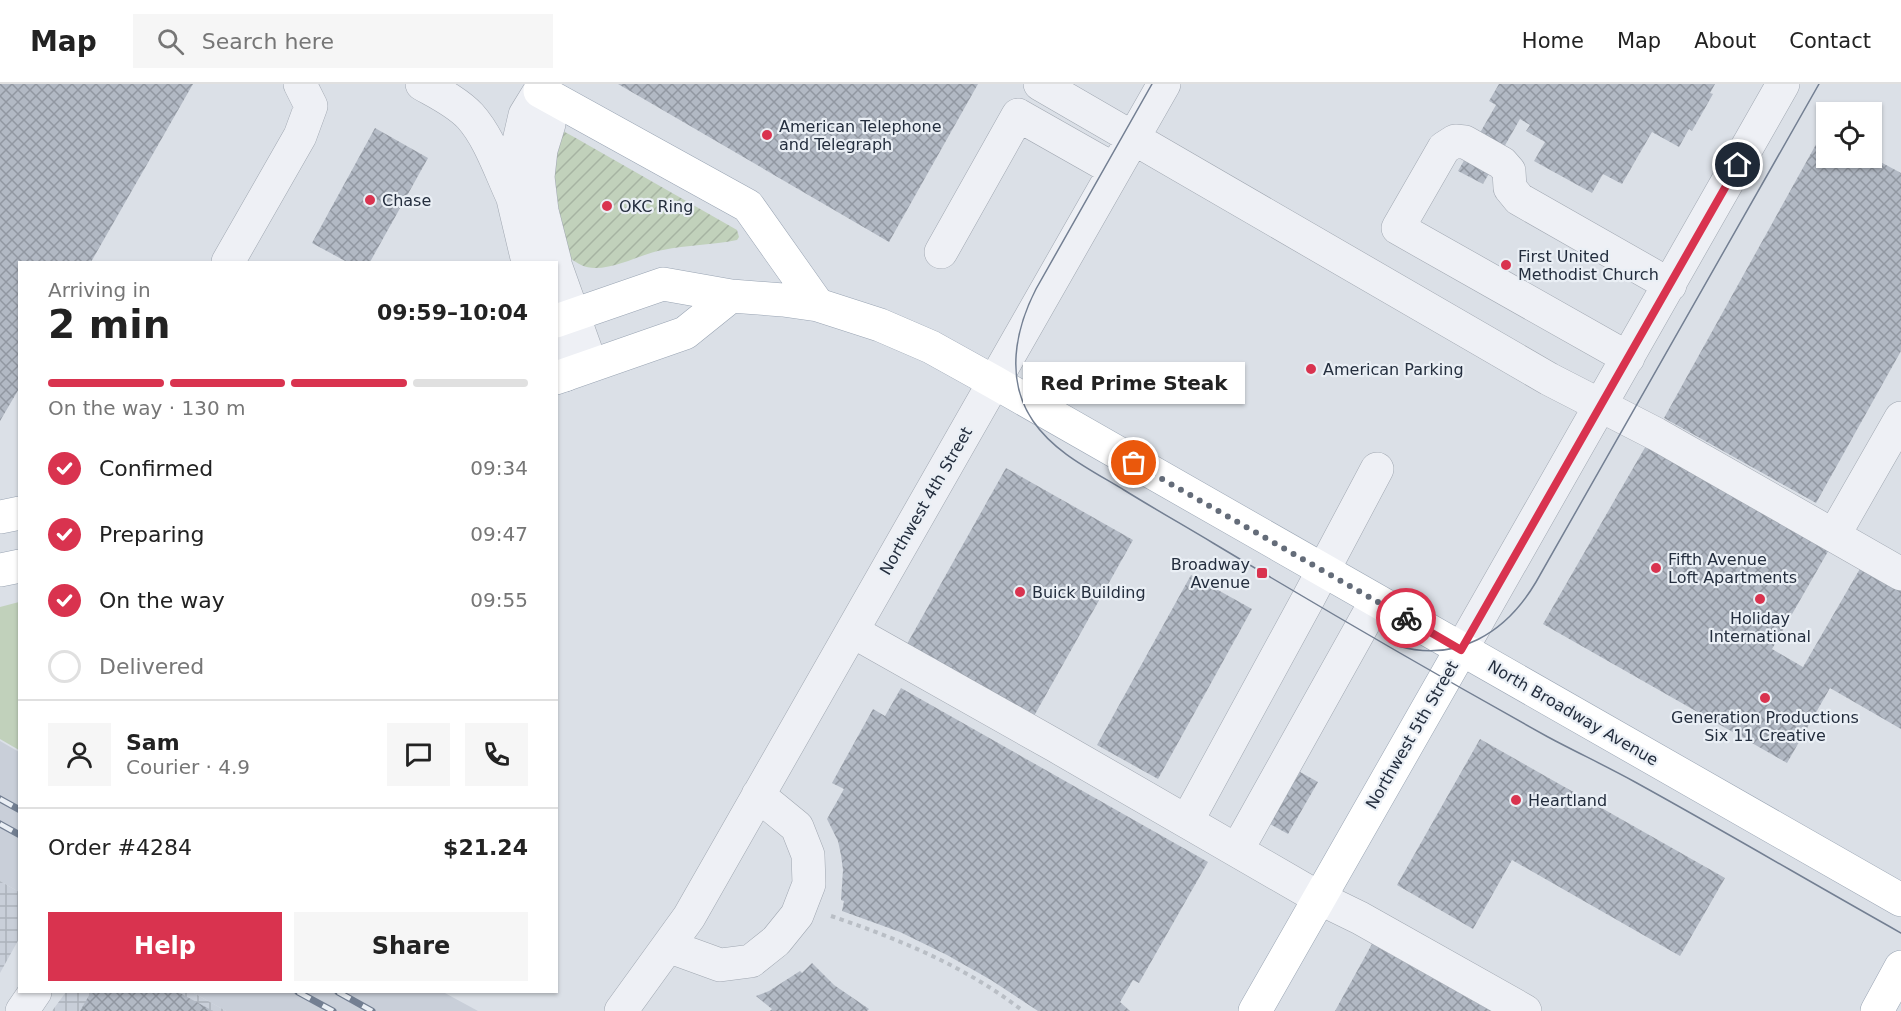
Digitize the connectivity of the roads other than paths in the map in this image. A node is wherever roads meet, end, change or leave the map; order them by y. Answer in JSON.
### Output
{"nodes":[{"id":1,"x":300,"y":84,"type":"edge"},
{"id":2,"x":422,"y":84,"type":"edge"},
{"id":3,"x":1040,"y":84,"type":"edge"},
{"id":4,"x":1164,"y":84,"type":"edge"},
{"id":5,"x":1783,"y":84,"type":"edge"},
{"id":6,"x":536,"y":86,"type":"edge"},
{"id":7,"x":1133,"y":137,"type":"junction"},
{"id":8,"x":1115,"y":170,"type":"junction"},
{"id":9,"x":513,"y":199,"type":"junction"},
{"id":10,"x":941,"y":252,"type":"dead end"},
{"id":11,"x":229,"y":261,"type":"edge"},
{"id":12,"x":528,"y":261,"type":"edge"},
{"id":13,"x":555,"y":261,"type":"edge"},
{"id":14,"x":558,"y":280,"type":"edge"},
{"id":15,"x":1670,"y":285,"type":"junction"},
{"id":16,"x":731,"y":296,"type":"junction"},
{"id":17,"x":818,"y":305,"type":"junction"},
{"id":18,"x":564,"y":318,"type":"edge"},
{"id":19,"x":1628,"y":358,"type":"junction"},
{"id":20,"x":567,"y":367,"type":"edge"},
{"id":21,"x":994,"y":382,"type":"junction"},
{"id":22,"x":1601,"y":406,"type":"junction"},
{"id":23,"x":1901,"y":418,"type":"edge"},
{"id":24,"x":1377,"y":469,"type":"dead end"},
{"id":25,"x":18,"y":513,"type":"edge"},
{"id":26,"x":0,"y":517,"type":"edge"},
{"id":27,"x":1834,"y":535,"type":"junction"},
{"id":28,"x":18,"y":566,"type":"edge"},
{"id":29,"x":0,"y":570,"type":"edge"},
{"id":30,"x":1323,"y":570,"type":"junction"},
{"id":31,"x":1901,"y":574,"type":"edge"},
{"id":32,"x":1376,"y":601,"type":"junction"},
{"id":33,"x":852,"y":632,"type":"junction"},
{"id":34,"x":1461,"y":650,"type":"junction"},
{"id":35,"x":758,"y":795,"type":"junction"},
{"id":36,"x":1187,"y":821,"type":"junction"},
{"id":37,"x":1237,"y":850,"type":"junction"},
{"id":38,"x":1319,"y":898,"type":"junction"},
{"id":39,"x":1901,"y":900,"type":"edge"},
{"id":40,"x":689,"y":917,"type":"junction"},
{"id":41,"x":676,"y":949,"type":"junction"},
{"id":42,"x":1901,"y":967,"type":"edge"},
{"id":43,"x":24,"y":993,"type":"edge"},
{"id":44,"x":34,"y":993,"type":"edge"},
{"id":45,"x":15,"y":1011,"type":"edge"},
{"id":46,"x":22,"y":1011,"type":"edge"},
{"id":47,"x":621,"y":1011,"type":"edge"},
{"id":48,"x":651,"y":1011,"type":"edge"},
{"id":49,"x":1255,"y":1011,"type":"edge"},
{"id":50,"x":1525,"y":1011,"type":"edge"},
{"id":51,"x":1877,"y":1011,"type":"edge"}],
"edges":[{"from":1,"to":11,"type":"street"},
{"from":2,"to":9,"type":"street"},
{"from":3,"to":7,"type":"street"},
{"from":4,"to":7,"type":"street","name":"Northwest 4th Street"},
{"from":5,"to":15,"type":"street","name":"Northwest 5th Street"},
{"from":6,"to":9,"type":"street"},
{"from":6,"to":13,"type":"street"},
{"from":6,"to":17,"type":"main road"},
{"from":7,"to":8,"type":"street","name":"Northwest 4th Street"},
{"from":7,"to":22,"type":"street"},
{"from":8,"to":10,"type":"street"},
{"from":8,"to":21,"type":"street","name":"Northwest 4th Street"},
{"from":9,"to":12,"type":"street"},
{"from":14,"to":18,"type":"street"},
{"from":15,"to":19,"type":"street","name":"Northwest 5th Street"},
{"from":15,"to":19,"type":"street"},
{"from":16,"to":17,"type":"main road","name":"North Broadway Avenue"},
{"from":16,"to":18,"type":"main road","name":"North Broadway Avenue"},
{"from":16,"to":20,"type":"main road"},
{"from":17,"to":21,"type":"main road","name":"North Broadway Avenue"},
{"from":18,"to":20,"type":"street"},
{"from":19,"to":22,"type":"street","name":"Northwest 5th Street"},
{"from":21,"to":30,"type":"main road","name":"North Broadway Avenue"},
{"from":21,"to":33,"type":"street","name":"Northwest 4th Street"},
{"from":22,"to":27,"type":"street"},
{"from":22,"to":34,"type":"street","name":"Northwest 5th Street"},
{"from":23,"to":27,"type":"street"},
{"from":24,"to":30,"type":"street"},
{"from":25,"to":26,"type":"main road"},
{"from":27,"to":31,"type":"street"},
{"from":28,"to":29,"type":"main road"},
{"from":30,"to":32,"type":"main road","name":"North Broadway Avenue"},
{"from":30,"to":36,"type":"street"},
{"from":32,"to":34,"type":"main road","name":"North Broadway Avenue"},
{"from":32,"to":37,"type":"street"},
{"from":33,"to":35,"type":"street","name":"Northwest 4th Street"},
{"from":33,"to":36,"type":"street"},
{"from":34,"to":38,"type":"main road","name":"Northwest 5th Street"},
{"from":34,"to":39,"type":"main road","name":"North Broadway Avenue"},
{"from":35,"to":40,"type":"street","name":"Northwest 4th Street"},
{"from":35,"to":41,"type":"street"},
{"from":36,"to":37,"type":"street"},
{"from":37,"to":38,"type":"street"},
{"from":38,"to":49,"type":"main road","name":"Northwest 5th Street"},
{"from":38,"to":50,"type":"street"},
{"from":40,"to":41,"type":"street","name":"Northwest 4th Street"},
{"from":40,"to":47,"type":"street","name":"Northwest 4th Street"},
{"from":41,"to":48,"type":"street","name":"Northwest 4th Street"},
{"from":42,"to":51,"type":"main road"},
{"from":43,"to":45,"type":"street"},
{"from":44,"to":46,"type":"street"}]}
